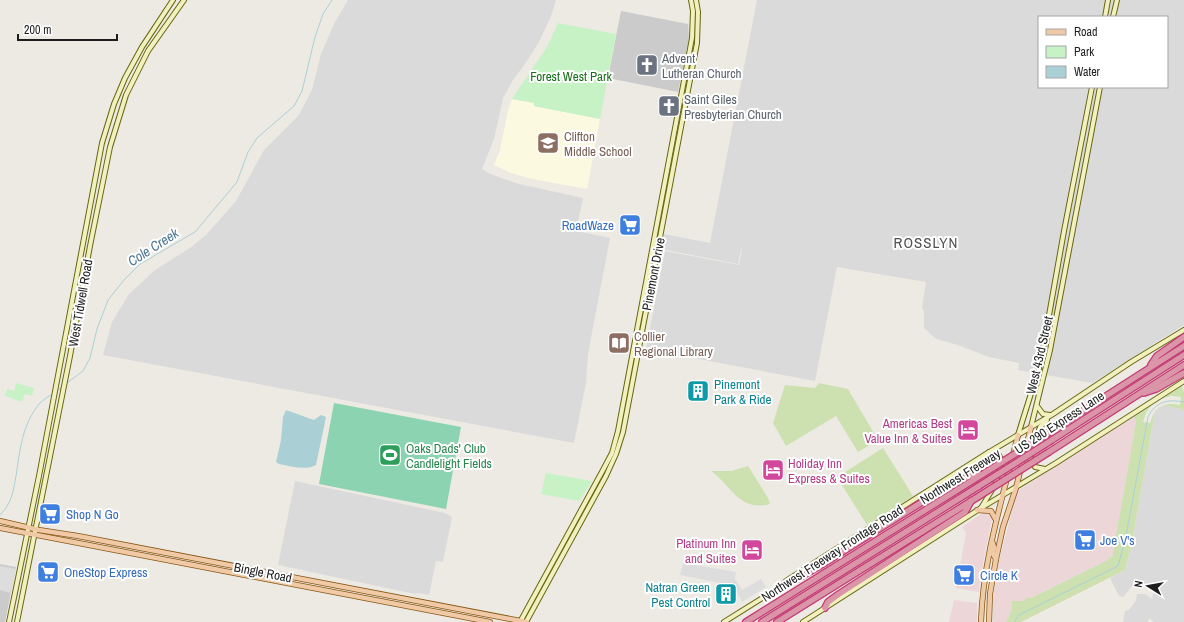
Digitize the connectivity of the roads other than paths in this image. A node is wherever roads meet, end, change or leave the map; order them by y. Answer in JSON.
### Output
{"nodes":[{"id":1,"x":184,"y":0,"type":"edge"},
{"id":2,"x":691,"y":0,"type":"edge"},
{"id":3,"x":696,"y":0,"type":"edge"},
{"id":4,"x":1108,"y":0,"type":"edge"},
{"id":5,"x":1117,"y":0,"type":"edge"},
{"id":6,"x":171,"y":3,"type":"edge"},
{"id":7,"x":176,"y":10,"type":"junction"},
{"id":8,"x":1105,"y":16,"type":"edge"},
{"id":9,"x":1113,"y":16,"type":"edge"},
{"id":10,"x":692,"y":38,"type":"junction"},
{"id":11,"x":697,"y":38,"type":"junction"},
{"id":12,"x":1092,"y":88,"type":"edge"},
{"id":13,"x":1100,"y":88,"type":"edge"},
{"id":14,"x":682,"y":89,"type":"junction"},
{"id":15,"x":688,"y":90,"type":"junction"},
{"id":16,"x":1090,"y":96,"type":"junction"},
{"id":17,"x":1098,"y":98,"type":"junction"},
{"id":18,"x":98,"y":163,"type":"junction"},
{"id":19,"x":107,"y":164,"type":"junction"},
{"id":20,"x":82,"y":244,"type":"junction"},
{"id":21,"x":90,"y":246,"type":"junction"},
{"id":22,"x":649,"y":270,"type":"junction"},
{"id":23,"x":654,"y":271,"type":"junction"},
{"id":24,"x":72,"y":302,"type":"junction"},
{"id":25,"x":80,"y":304,"type":"junction"},
{"id":26,"x":1184,"y":330,"type":"edge"},
{"id":27,"x":1184,"y":337,"type":"edge"},
{"id":28,"x":1184,"y":346,"type":"edge"},
{"id":29,"x":1184,"y":355,"type":"edge"},
{"id":30,"x":1184,"y":365,"type":"edge"},
{"id":31,"x":1150,"y":367,"type":"junction"},
{"id":32,"x":1184,"y":373,"type":"edge"},
{"id":33,"x":1184,"y":380,"type":"edge"},
{"id":34,"x":1043,"y":383,"type":"junction"},
{"id":35,"x":1031,"y":393,"type":"junction"},
{"id":36,"x":1136,"y":395,"type":"junction"},
{"id":37,"x":1037,"y":406,"type":"junction"},
{"id":38,"x":1053,"y":414,"type":"junction"},
{"id":39,"x":1031,"y":427,"type":"junction"},
{"id":40,"x":1018,"y":435,"type":"junction"},
{"id":41,"x":45,"y":438,"type":"junction"},
{"id":42,"x":53,"y":439,"type":"junction"},
{"id":43,"x":989,"y":452,"type":"junction"},
{"id":44,"x":1045,"y":470,"type":"junction"},
{"id":45,"x":983,"y":474,"type":"junction"},
{"id":46,"x":1016,"y":488,"type":"junction"},
{"id":47,"x":1004,"y":495,"type":"junction"},
{"id":48,"x":974,"y":499,"type":"junction"},
{"id":49,"x":979,"y":509,"type":"junction"},
{"id":50,"x":2,"y":521,"type":"edge"},
{"id":51,"x":995,"y":523,"type":"junction"},
{"id":52,"x":28,"y":527,"type":"junction"},
{"id":53,"x":1003,"y":527,"type":"junction"},
{"id":54,"x":0,"y":528,"type":"edge"},
{"id":55,"x":35,"y":529,"type":"junction"},
{"id":56,"x":570,"y":532,"type":"junction"},
{"id":57,"x":27,"y":533,"type":"junction"},
{"id":58,"x":575,"y":533,"type":"junction"},
{"id":59,"x":34,"y":535,"type":"junction"},
{"id":60,"x":566,"y":538,"type":"junction"},
{"id":61,"x":992,"y":540,"type":"junction"},
{"id":62,"x":571,"y":541,"type":"junction"},
{"id":63,"x":996,"y":559,"type":"junction"},
{"id":64,"x":540,"y":585,"type":"junction"},
{"id":65,"x":344,"y":587,"type":"junction"},
{"id":66,"x":545,"y":587,"type":"junction"},
{"id":67,"x":780,"y":587,"type":"junction"},
{"id":68,"x":16,"y":589,"type":"junction"},
{"id":69,"x":23,"y":590,"type":"junction"},
{"id":70,"x":982,"y":592,"type":"junction"},
{"id":71,"x":343,"y":594,"type":"junction"},
{"id":72,"x":990,"y":594,"type":"junction"},
{"id":73,"x":825,"y":608,"type":"junction"},
{"id":74,"x":470,"y":611,"type":"junction"},
{"id":75,"x":469,"y":618,"type":"junction"},
{"id":76,"x":9,"y":622,"type":"edge"},
{"id":77,"x":17,"y":622,"type":"edge"},
{"id":78,"x":490,"y":622,"type":"edge"},
{"id":79,"x":524,"y":622,"type":"edge"},
{"id":80,"x":724,"y":622,"type":"edge"},
{"id":81,"x":746,"y":622,"type":"edge"},
{"id":82,"x":762,"y":622,"type":"edge"},
{"id":83,"x":777,"y":622,"type":"edge"},
{"id":84,"x":803,"y":622,"type":"edge"},
{"id":85,"x":981,"y":622,"type":"edge"},
{"id":86,"x":989,"y":622,"type":"edge"}],
"edges":[{"from":1,"to":7,"type":"main road","name":"West Tidwell Road"},
{"from":2,"to":10,"type":"main road","name":"Pinemont Drive"},
{"from":3,"to":11,"type":"main road","name":"Pinemont Drive"},
{"from":4,"to":8,"type":"main road"},
{"from":5,"to":9,"type":"main road"},
{"from":6,"to":7,"type":"main road"},
{"from":6,"to":18,"type":"main road","name":"West Tidwell Road"},
{"from":7,"to":19,"type":"main road","name":"West Tidwell Road"},
{"from":10,"to":11,"type":"main road"},
{"from":10,"to":14,"type":"main road","name":"Pinemont Drive"},
{"from":11,"to":15,"type":"main road","name":"Pinemont Drive"},
{"from":12,"to":16,"type":"main road","name":"West 43rd Street"},
{"from":13,"to":17,"type":"main road","name":"West 43rd Street"},
{"from":14,"to":15,"type":"main road"},
{"from":14,"to":22,"type":"main road","name":"Pinemont Drive"},
{"from":15,"to":23,"type":"main road","name":"Pinemont Drive"},
{"from":16,"to":17,"type":"main road"},
{"from":16,"to":35,"type":"main road","name":"West 43rd Street"},
{"from":17,"to":34,"type":"main road","name":"West 43rd Street"},
{"from":18,"to":19,"type":"main road"},
{"from":18,"to":20,"type":"main road","name":"West Tidwell Road"},
{"from":19,"to":21,"type":"main road","name":"West Tidwell Road"},
{"from":20,"to":21,"type":"main road"},
{"from":20,"to":24,"type":"main road","name":"West Tidwell Road"},
{"from":21,"to":25,"type":"main road","name":"West Tidwell Road"},
{"from":22,"to":23,"type":"main road"},
{"from":22,"to":56,"type":"main road","name":"Pinemont Drive"},
{"from":23,"to":58,"type":"main road","name":"Pinemont Drive"},
{"from":24,"to":25,"type":"main road"},
{"from":24,"to":41,"type":"main road","name":"West Tidwell Road"},
{"from":25,"to":42,"type":"main road","name":"West Tidwell Road"},
{"from":26,"to":38,"type":"main road","name":"Northwest Freeway Frontage Road"},
{"from":27,"to":31,"type":"highway"},
{"from":28,"to":31,"type":"highway","name":"Northwest Freeway"},
{"from":29,"to":82,"type":"highway","name":"US 290 Express Lane","bridge":true},
{"from":30,"to":36,"type":"highway","name":"Northwest Freeway"},
{"from":31,"to":45,"type":"highway","name":"Northwest Freeway","bridge":true},
{"from":32,"to":36,"type":"highway"},
{"from":33,"to":44,"type":"main road"},
{"from":34,"to":35,"type":"main road"},
{"from":34,"to":37,"type":"main road","name":"West 43rd Street"},
{"from":35,"to":40,"type":"main road","name":"West 43rd Street"},
{"from":36,"to":48,"type":"highway","name":"Northwest Freeway","bridge":true},
{"from":37,"to":38,"type":"main road"},
{"from":37,"to":39,"type":"main road","name":"West 43rd Street"},
{"from":38,"to":39,"type":"main road","name":"Northwest Freeway Frontage Road"},
{"from":38,"to":44,"type":"main road"},
{"from":39,"to":40,"type":"main road","name":"Northwest Freeway Frontage Road"},
{"from":39,"to":46,"type":"main road","name":"West 43rd Street"},
{"from":40,"to":43,"type":"main road","name":"Northwest Freeway Frontage Road"},
{"from":40,"to":47,"type":"main road","name":"West 43rd Street"},
{"from":41,"to":42,"type":"main road"},
{"from":41,"to":52,"type":"main road","name":"West Tidwell Road"},
{"from":42,"to":55,"type":"main road","name":"West Tidwell Road"},
{"from":43,"to":49,"type":"main road"},
{"from":43,"to":67,"type":"main road","name":"Northwest Freeway Frontage Road"},
{"from":44,"to":46,"type":"main road"},
{"from":45,"to":67,"type":"highway"},
{"from":45,"to":81,"type":"highway","name":"Northwest Freeway"},
{"from":46,"to":47,"type":"main road"},
{"from":46,"to":53,"type":"main road","name":"West 43rd Street"},
{"from":47,"to":49,"type":"main road"},
{"from":47,"to":51,"type":"main road","name":"West 43rd Street"},
{"from":48,"to":73,"type":"highway"},
{"from":48,"to":83,"type":"highway","name":"Northwest Freeway"},
{"from":49,"to":51,"type":"main road"},
{"from":49,"to":73,"type":"main road"},
{"from":50,"to":52,"type":"main road","name":"Bingle Road"},
{"from":51,"to":53,"type":"main road"},
{"from":51,"to":61,"type":"main road","name":"West 43rd Street"},
{"from":52,"to":55,"type":"main road","name":"Bingle Road"},
{"from":52,"to":57,"type":"main road","name":"West Tidwell Road"},
{"from":53,"to":63,"type":"main road","name":"West 43rd Street"},
{"from":54,"to":57,"type":"main road","name":"Bingle Road"},
{"from":55,"to":59,"type":"main road","name":"West Tidwell Road"},
{"from":55,"to":65,"type":"main road","name":"Bingle Road"},
{"from":56,"to":58,"type":"main road"},
{"from":56,"to":60,"type":"main road","name":"Pinemont Drive"},
{"from":57,"to":59,"type":"main road","name":"Bingle Road"},
{"from":57,"to":68,"type":"main road","name":"West Tidwell Road"},
{"from":58,"to":62,"type":"main road","name":"Pinemont Drive"},
{"from":59,"to":69,"type":"main road","name":"West Tidwell Road"},
{"from":59,"to":71,"type":"main road","name":"Bingle Road"},
{"from":60,"to":62,"type":"main road"},
{"from":60,"to":64,"type":"main road","name":"Pinemont Drive"},
{"from":61,"to":63,"type":"main road"},
{"from":61,"to":70,"type":"main road","name":"West 43rd Street"},
{"from":62,"to":66,"type":"main road","name":"Pinemont Drive"},
{"from":63,"to":72,"type":"main road","name":"West 43rd Street"},
{"from":64,"to":66,"type":"main road"},
{"from":64,"to":79,"type":"main road","name":"Pinemont Drive"},
{"from":65,"to":71,"type":"main road"},
{"from":65,"to":74,"type":"main road","name":"Bingle Road"},
{"from":66,"to":79,"type":"main road","name":"Pinemont Drive"},
{"from":67,"to":80,"type":"main road","name":"Northwest Freeway Frontage Road"},
{"from":68,"to":69,"type":"main road"},
{"from":68,"to":76,"type":"main road","name":"West Tidwell Road"},
{"from":69,"to":77,"type":"main road","name":"West Tidwell Road"},
{"from":70,"to":72,"type":"main road"},
{"from":70,"to":85,"type":"main road","name":"West 43rd Street"},
{"from":71,"to":75,"type":"main road","name":"Bingle Road"},
{"from":72,"to":86,"type":"main road","name":"West 43rd Street"},
{"from":73,"to":84,"type":"main road"},
{"from":74,"to":75,"type":"main road"},
{"from":74,"to":79,"type":"main road","name":"Bingle Road"},
{"from":75,"to":78,"type":"main road","name":"Bingle Road"}]}
